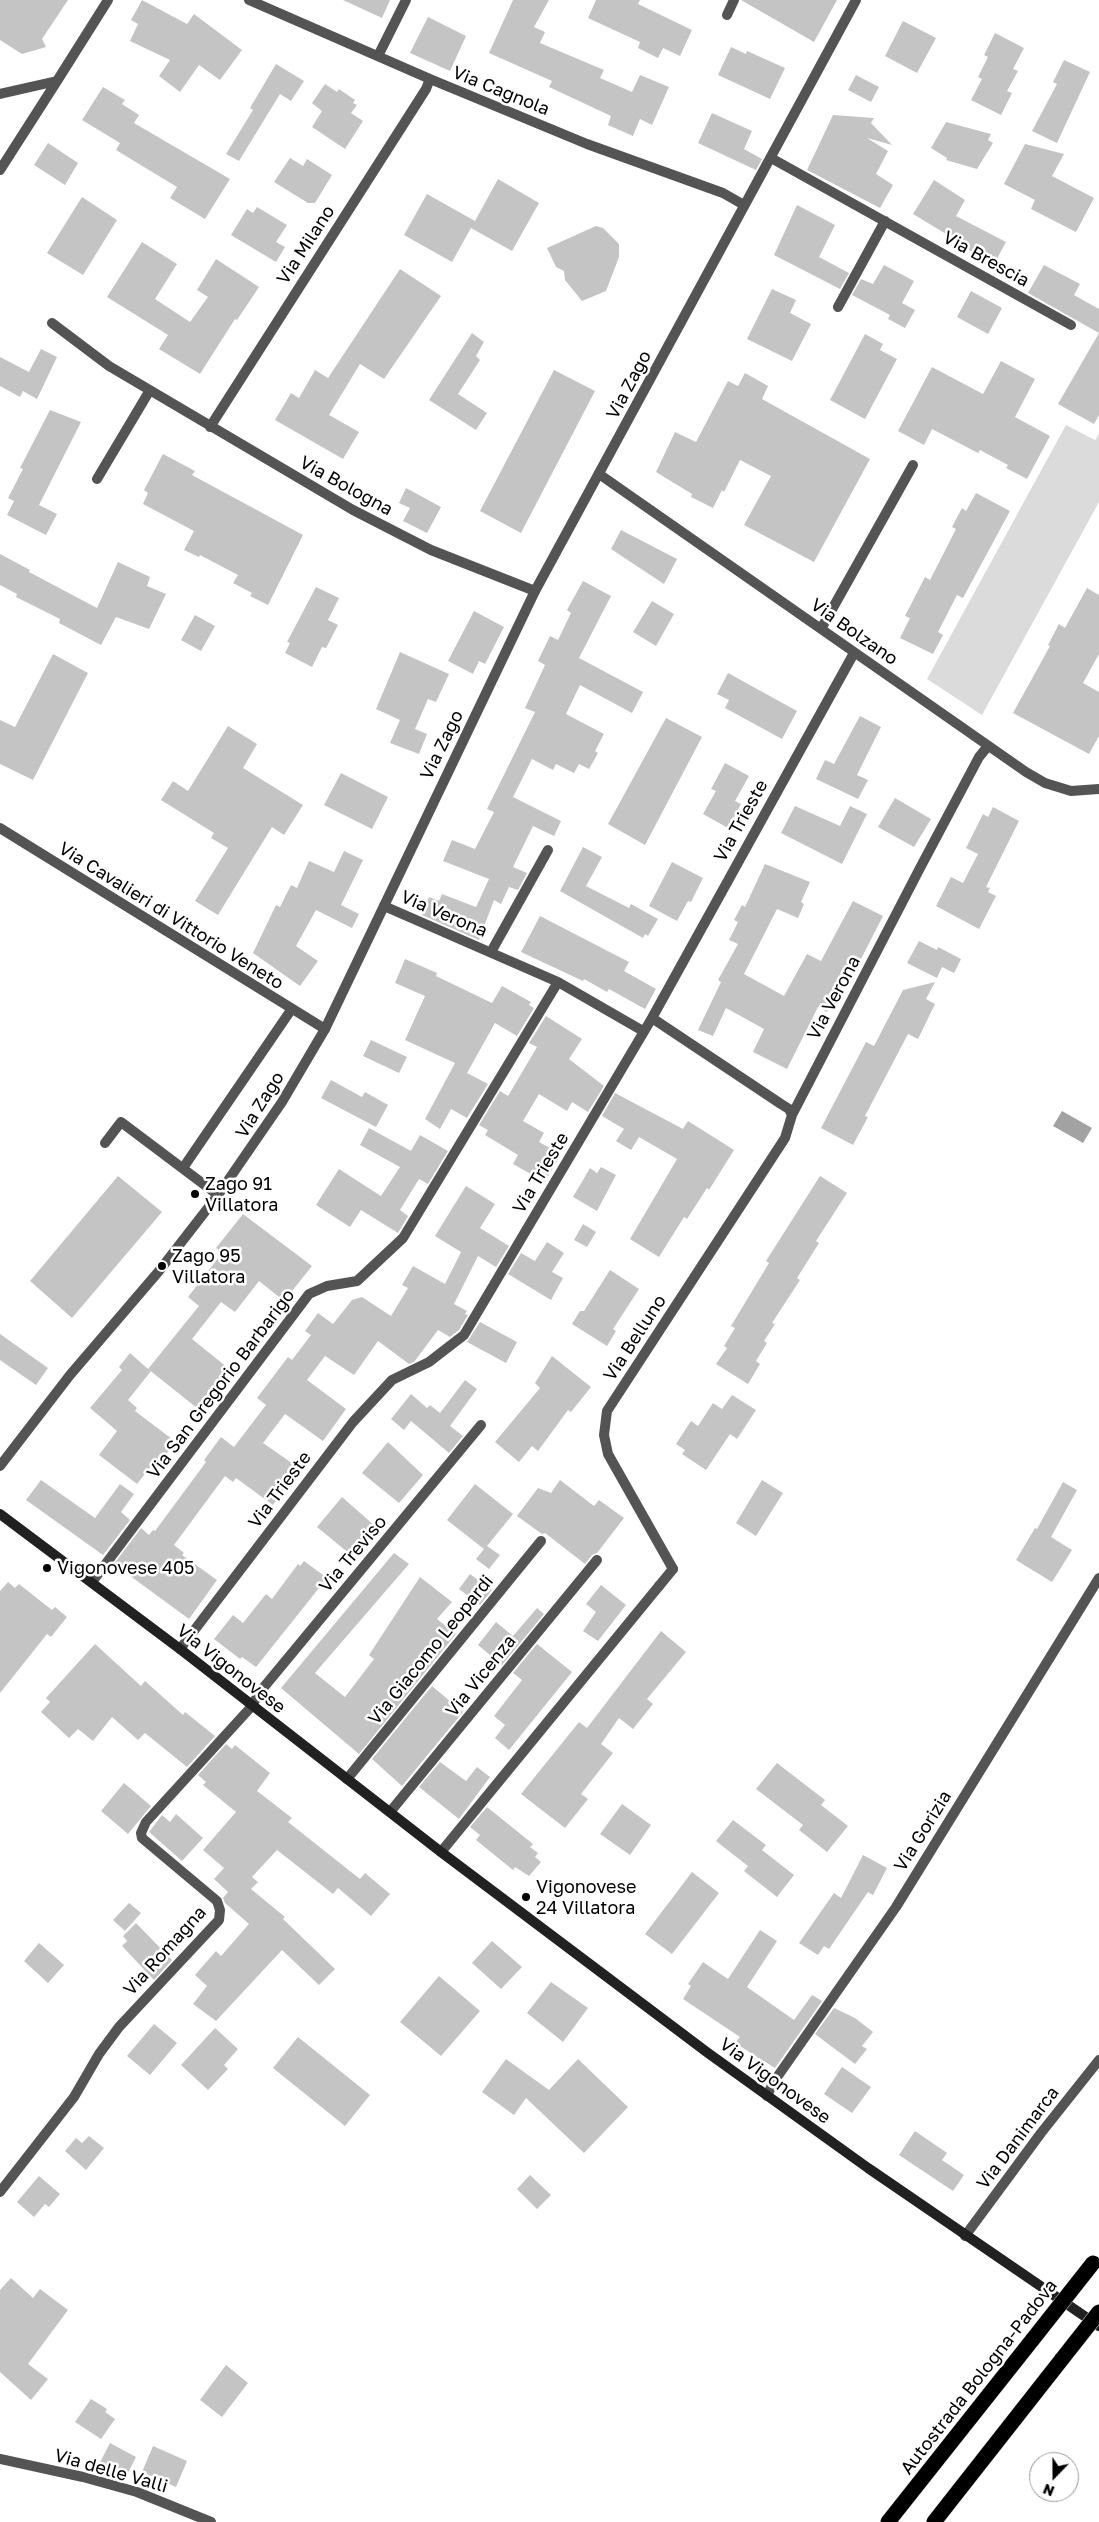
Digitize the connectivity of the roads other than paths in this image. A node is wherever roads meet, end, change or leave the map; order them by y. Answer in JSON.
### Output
{"nodes":[{"id":1,"x":108,"y":0,"type":"edge"},
{"id":2,"x":249,"y":0,"type":"edge"},
{"id":3,"x":406,"y":0,"type":"edge"},
{"id":4,"x":734,"y":0,"type":"edge"},
{"id":5,"x":856,"y":0,"type":"edge"},
{"id":6,"x":727,"y":15,"type":"dead end"},
{"id":7,"x":378,"y":56,"type":"junction"},
{"id":8,"x":430,"y":79,"type":"junction"},
{"id":9,"x":57,"y":81,"type":"junction"},
{"id":10,"x":0,"y":94,"type":"edge"},
{"id":11,"x":771,"y":158,"type":"junction"},
{"id":12,"x":0,"y":170,"type":"edge"},
{"id":13,"x":744,"y":205,"type":"junction"},
{"id":14,"x":884,"y":221,"type":"junction"},
{"id":15,"x":838,"y":307,"type":"dead end"},
{"id":16,"x":52,"y":323,"type":"dead end"},
{"id":17,"x":1071,"y":325,"type":"dead end"},
{"id":18,"x":150,"y":390,"type":"junction"},
{"id":19,"x":210,"y":427,"type":"junction"},
{"id":20,"x":913,"y":465,"type":"dead end"},
{"id":21,"x":599,"y":474,"type":"junction"},
{"id":22,"x":97,"y":479,"type":"dead end"},
{"id":23,"x":535,"y":591,"type":"junction"},
{"id":24,"x":821,"y":629,"type":"junction"},
{"id":25,"x":854,"y":653,"type":"junction"},
{"id":26,"x":988,"y":746,"type":"junction"},
{"id":27,"x":1099,"y":789,"type":"edge"},
{"id":28,"x":0,"y":828,"type":"edge"},
{"id":29,"x":548,"y":850,"type":"dead end"},
{"id":30,"x":384,"y":906,"type":"junction"},
{"id":31,"x":491,"y":952,"type":"junction"},
{"id":32,"x":558,"y":982,"type":"junction"},
{"id":33,"x":291,"y":1010,"type":"junction"},
{"id":34,"x":652,"y":1018,"type":"junction"},
{"id":35,"x":325,"y":1029,"type":"junction"},
{"id":36,"x":644,"y":1031,"type":"junction"},
{"id":37,"x":792,"y":1115,"type":"junction"},
{"id":38,"x":105,"y":1143,"type":"dead end"},
{"id":39,"x":183,"y":1168,"type":"junction"},
{"id":40,"x":218,"y":1195,"type":"junction"},
{"id":41,"x":481,"y":1425,"type":"dead end"},
{"id":42,"x":0,"y":1466,"type":"edge"},
{"id":43,"x":0,"y":1514,"type":"edge"},
{"id":44,"x":541,"y":1541,"type":"dead end"},
{"id":45,"x":597,"y":1560,"type":"dead end"},
{"id":46,"x":1099,"y":1578,"type":"edge"},
{"id":47,"x":92,"y":1582,"type":"junction"},
{"id":48,"x":180,"y":1649,"type":"junction"},
{"id":49,"x":252,"y":1706,"type":"junction"},
{"id":50,"x":347,"y":1779,"type":"junction"},
{"id":51,"x":390,"y":1812,"type":"junction"},
{"id":52,"x":441,"y":1852,"type":"junction"},
{"id":53,"x":1099,"y":2060,"type":"edge"},
{"id":54,"x":767,"y":2096,"type":"junction"},
{"id":55,"x":0,"y":2192,"type":"edge"},
{"id":56,"x":965,"y":2236,"type":"junction"},
{"id":57,"x":1096,"y":2259,"type":"edge"},
{"id":58,"x":1099,"y":2312,"type":"edge"},
{"id":59,"x":1099,"y":2326,"type":"edge"},
{"id":60,"x":0,"y":2460,"type":"edge"},
{"id":61,"x":211,"y":2522,"type":"edge"},
{"id":62,"x":888,"y":2522,"type":"edge"},
{"id":63,"x":934,"y":2522,"type":"edge"}],
"edges":[{"from":1,"to":9,"type":"street"},
{"from":2,"to":7,"type":"street","name":"Via Cagnola"},
{"from":3,"to":7,"type":"street"},
{"from":4,"to":6,"type":"street"},
{"from":5,"to":11,"type":"street","name":"Via Zago"},
{"from":7,"to":8,"type":"street","name":"Via Cagnola"},
{"from":8,"to":13,"type":"street","name":"Via Cagnola"},
{"from":8,"to":19,"type":"street","name":"Via Milano"},
{"from":9,"to":10,"type":"street"},
{"from":9,"to":12,"type":"street"},
{"from":11,"to":13,"type":"street","name":"Via Zago"},
{"from":11,"to":14,"type":"street","name":"Via Brescia"},
{"from":13,"to":21,"type":"street","name":"Via Zago"},
{"from":14,"to":15,"type":"street"},
{"from":14,"to":17,"type":"street","name":"Via Brescia"},
{"from":16,"to":18,"type":"street","name":"Via Bologna"},
{"from":18,"to":19,"type":"street","name":"Via Bologna"},
{"from":18,"to":22,"type":"street"},
{"from":19,"to":23,"type":"street","name":"Via Bologna"},
{"from":20,"to":24,"type":"street"},
{"from":21,"to":23,"type":"street","name":"Via Zago"},
{"from":21,"to":24,"type":"street","name":"Via Bolzano"},
{"from":23,"to":30,"type":"street","name":"Via Zago"},
{"from":24,"to":25,"type":"street","name":"Via Bolzano"},
{"from":25,"to":26,"type":"street","name":"Via Bolzano"},
{"from":25,"to":34,"type":"street","name":"Via Trieste"},
{"from":26,"to":27,"type":"street","name":"Via Bolzano"},
{"from":26,"to":37,"type":"street","name":"Via Verona"},
{"from":28,"to":33,"type":"street","name":"Via Cavalieri di Vittorio Veneto"},
{"from":29,"to":31,"type":"street","name":"Via Verona"},
{"from":30,"to":31,"type":"street","name":"Via Verona"},
{"from":30,"to":35,"type":"street","name":"Via Zago"},
{"from":31,"to":32,"type":"street","name":"Via Verona"},
{"from":32,"to":36,"type":"street","name":"Via Verona"},
{"from":32,"to":47,"type":"street","name":"Via San Gregorio Barbarigo"},
{"from":33,"to":35,"type":"street","name":"Via Cavalieri di Vittorio Veneto"},
{"from":33,"to":39,"type":"street"},
{"from":34,"to":36,"type":"street","name":"Via Trieste"},
{"from":34,"to":37,"type":"street"},
{"from":35,"to":40,"type":"street","name":"Via Zago"},
{"from":36,"to":48,"type":"street","name":"Via Trieste"},
{"from":37,"to":52,"type":"street","name":"Via Belluno"},
{"from":38,"to":39,"type":"street"},
{"from":39,"to":40,"type":"street"},
{"from":40,"to":42,"type":"street","name":"Via Zago"},
{"from":41,"to":49,"type":"street","name":"Via Treviso"},
{"from":43,"to":47,"type":"main road","name":"Via Vigonovese"},
{"from":44,"to":50,"type":"street","name":"Via Giacomo Leopardi"},
{"from":45,"to":51,"type":"street","name":"Via Vicenza"},
{"from":46,"to":54,"type":"street","name":"Via Gorizia"},
{"from":47,"to":48,"type":"main road","name":"Via Vigonovese"},
{"from":48,"to":49,"type":"main road","name":"Via Vigonovese"},
{"from":49,"to":50,"type":"main road","name":"Via Vigonovese"},
{"from":49,"to":55,"type":"street","name":"Via Romagna"},
{"from":50,"to":51,"type":"main road","name":"Via Vigonovese"},
{"from":51,"to":52,"type":"main road","name":"Via Vigonovese"},
{"from":52,"to":54,"type":"main road","name":"Via Vigonovese"},
{"from":53,"to":56,"type":"street","name":"Via Danimarca"},
{"from":54,"to":56,"type":"main road","name":"Via Vigonovese"},
{"from":56,"to":59,"type":"main road","name":"Via Vigonovese"},
{"from":57,"to":62,"type":"highway","name":"Autostrada Bologna-Padova","bridge":true},
{"from":58,"to":63,"type":"highway","bridge":true},
{"from":60,"to":61,"type":"street","name":"Via delle Valli"}]}
